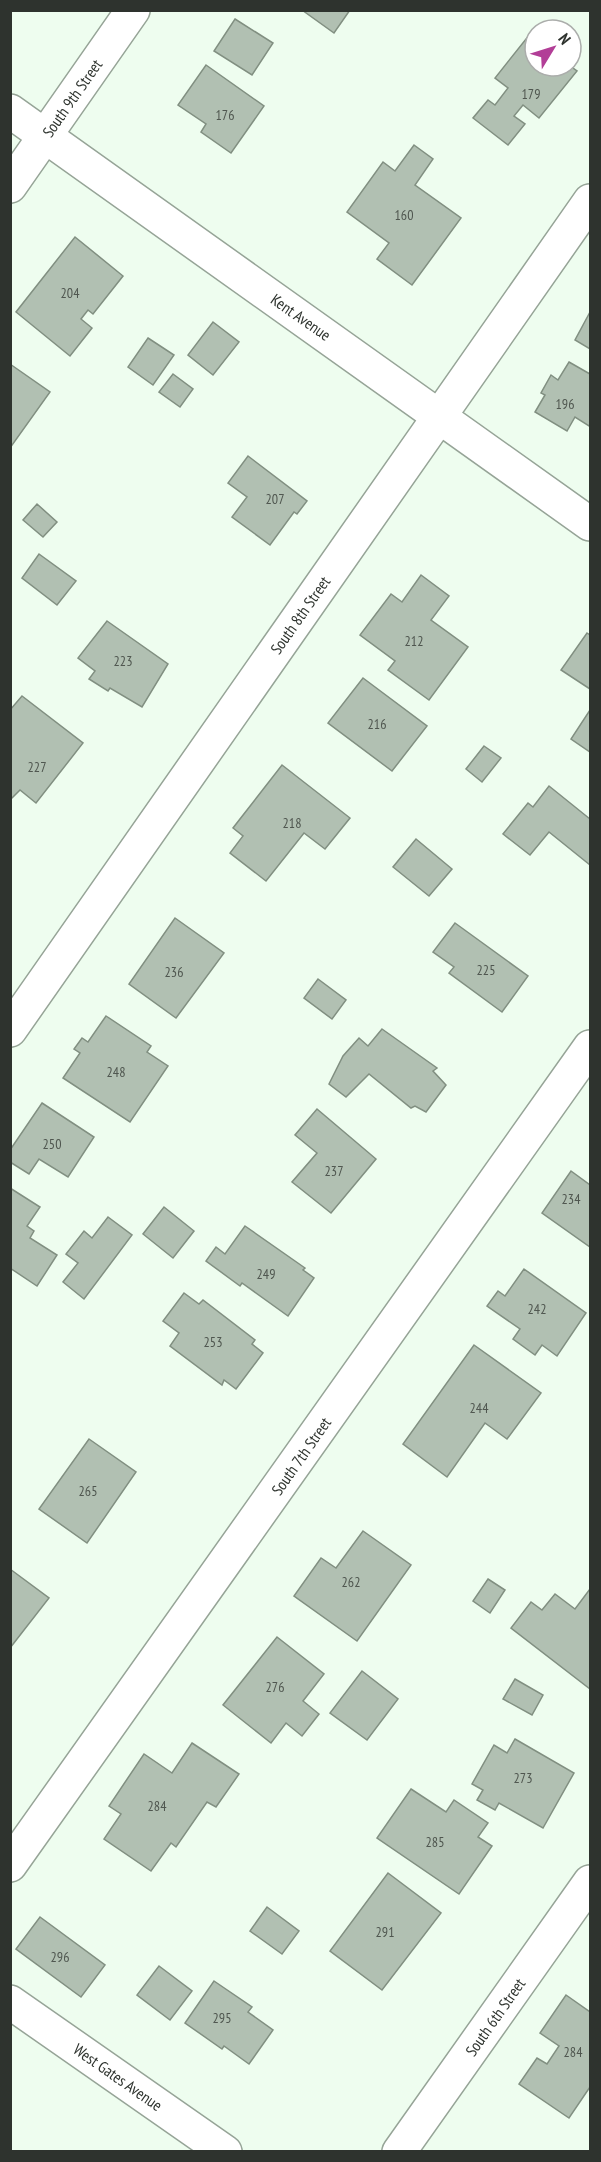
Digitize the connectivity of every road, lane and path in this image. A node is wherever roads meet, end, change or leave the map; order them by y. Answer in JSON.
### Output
{"nodes":[{"id":1,"x":133,"y":10,"type":"edge"},
{"id":2,"x":10,"y":111,"type":"edge"},
{"id":3,"x":45,"y":136,"type":"junction"},
{"id":4,"x":10,"y":186,"type":"edge"},
{"id":5,"x":591,"y":201,"type":"edge"},
{"id":6,"x":439,"y":416,"type":"junction"},
{"id":7,"x":591,"y":524,"type":"edge"},
{"id":8,"x":10,"y":1030,"type":"edge"},
{"id":9,"x":591,"y":1047,"type":"edge"},
{"id":10,"x":10,"y":1865,"type":"edge"},
{"id":11,"x":591,"y":1882,"type":"edge"},
{"id":12,"x":10,"y":2002,"type":"edge"},
{"id":13,"x":225,"y":2151,"type":"edge"},
{"id":14,"x":399,"y":2151,"type":"edge"}],
"edges":[{"from":1,"to":3,"type":"street","name":"South 9th Street"},
{"from":2,"to":3,"type":"street","name":"Kent Avenue"},
{"from":3,"to":4,"type":"street","name":"South 9th Street"},
{"from":3,"to":6,"type":"street","name":"Kent Avenue"},
{"from":5,"to":6,"type":"street","name":"South 8th Street"},
{"from":6,"to":7,"type":"street","name":"Kent Avenue"},
{"from":6,"to":8,"type":"street","name":"South 8th Street"},
{"from":9,"to":10,"type":"street","name":"South 7th Street"},
{"from":11,"to":14,"type":"street","name":"South 6th Street"},
{"from":12,"to":13,"type":"street","name":"West Gates Avenue"}]}
